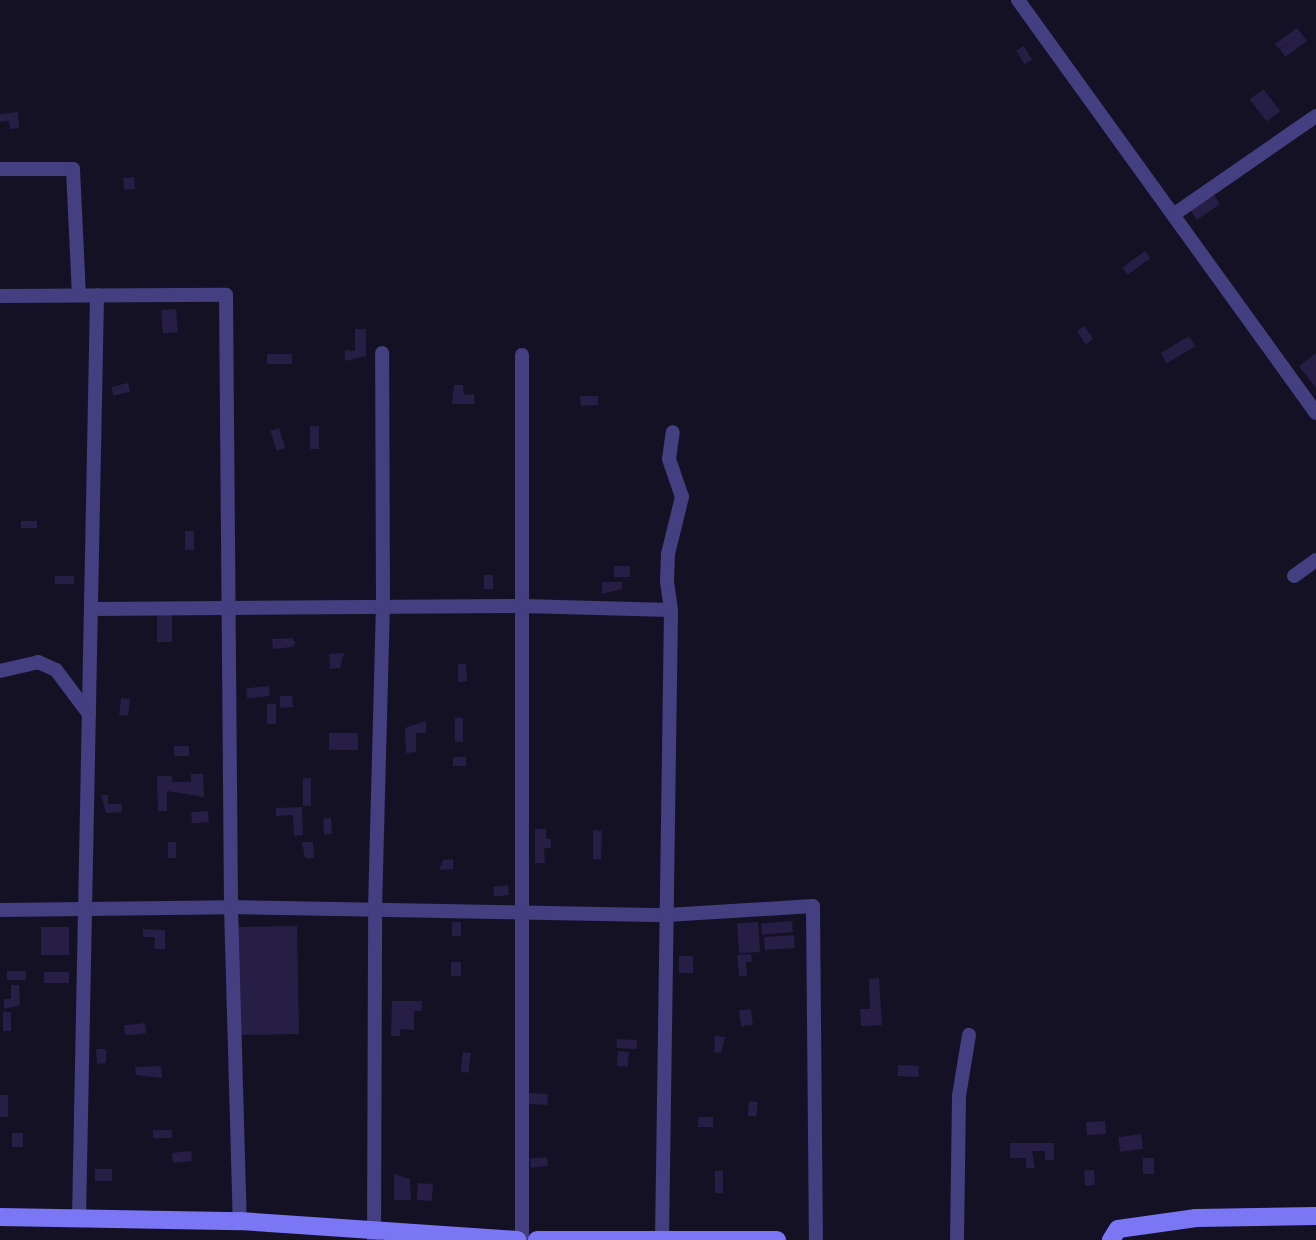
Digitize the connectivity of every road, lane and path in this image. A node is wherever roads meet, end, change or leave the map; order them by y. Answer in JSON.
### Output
{"nodes":[{"id":1,"x":1018,"y":0,"type":"edge"},
{"id":2,"x":1316,"y":116,"type":"edge"},
{"id":3,"x":0,"y":169,"type":"edge"},
{"id":4,"x":1173,"y":215,"type":"junction"},
{"id":5,"x":79,"y":295,"type":"junction"},
{"id":6,"x":97,"y":295,"type":"junction"},
{"id":7,"x":0,"y":296,"type":"edge"},
{"id":8,"x":382,"y":353,"type":"dead end"},
{"id":9,"x":522,"y":355,"type":"dead end"},
{"id":10,"x":1316,"y":413,"type":"edge"},
{"id":11,"x":673,"y":432,"type":"dead end"},
{"id":12,"x":1316,"y":561,"type":"edge"},
{"id":13,"x":1294,"y":576,"type":"dead end"},
{"id":14,"x":230,"y":606,"type":"junction"},
{"id":15,"x":383,"y":606,"type":"junction"},
{"id":16,"x":523,"y":606,"type":"junction"},
{"id":17,"x":92,"y":609,"type":"junction"},
{"id":18,"x":671,"y":610,"type":"junction"},
{"id":19,"x":0,"y":671,"type":"edge"},
{"id":20,"x":89,"y":714,"type":"junction"},
{"id":21,"x":231,"y":907,"type":"junction"},
{"id":22,"x":84,"y":909,"type":"junction"},
{"id":23,"x":375,"y":909,"type":"junction"},
{"id":24,"x":0,"y":910,"type":"edge"},
{"id":25,"x":524,"y":912,"type":"junction"},
{"id":26,"x":667,"y":915,"type":"junction"},
{"id":27,"x":970,"y":1035,"type":"dead end"},
{"id":28,"x":1316,"y":1216,"type":"edge"},
{"id":29,"x":0,"y":1217,"type":"edge"},
{"id":30,"x":79,"y":1218,"type":"junction"},
{"id":31,"x":240,"y":1221,"type":"junction"},
{"id":32,"x":374,"y":1235,"type":"edge"},
{"id":33,"x":662,"y":1239,"type":"edge"},
{"id":34,"x":520,"y":1240,"type":"edge"},
{"id":35,"x":537,"y":1240,"type":"edge"},
{"id":36,"x":777,"y":1240,"type":"edge"},
{"id":37,"x":816,"y":1240,"type":"edge"},
{"id":38,"x":957,"y":1240,"type":"edge"},
{"id":39,"x":1111,"y":1240,"type":"edge"}],
"edges":[{"from":1,"to":4,"type":"street"},
{"from":2,"to":4,"type":"street"},
{"from":3,"to":5,"type":"street"},
{"from":4,"to":10,"type":"street"},
{"from":5,"to":6,"type":"street"},
{"from":5,"to":7,"type":"street"},
{"from":6,"to":14,"type":"street"},
{"from":6,"to":17,"type":"street"},
{"from":8,"to":15,"type":"street"},
{"from":9,"to":16,"type":"street"},
{"from":11,"to":18,"type":"street"},
{"from":12,"to":13,"type":"street"},
{"from":14,"to":15,"type":"street"},
{"from":14,"to":17,"type":"street"},
{"from":14,"to":21,"type":"street"},
{"from":15,"to":16,"type":"street"},
{"from":15,"to":23,"type":"street"},
{"from":16,"to":18,"type":"street"},
{"from":16,"to":25,"type":"street"},
{"from":17,"to":20,"type":"street"},
{"from":18,"to":26,"type":"street"},
{"from":19,"to":20,"type":"street"},
{"from":20,"to":22,"type":"street"},
{"from":21,"to":22,"type":"street"},
{"from":21,"to":23,"type":"street"},
{"from":21,"to":31,"type":"street"},
{"from":22,"to":24,"type":"street"},
{"from":22,"to":30,"type":"street"},
{"from":23,"to":25,"type":"street"},
{"from":23,"to":32,"type":"street"},
{"from":25,"to":26,"type":"street"},
{"from":25,"to":34,"type":"street"},
{"from":26,"to":33,"type":"street"},
{"from":26,"to":37,"type":"street"},
{"from":27,"to":38,"type":"street"},
{"from":28,"to":39,"type":"street"},
{"from":29,"to":30,"type":"street"},
{"from":30,"to":31,"type":"street"},
{"from":31,"to":32,"type":"street"},
{"from":32,"to":34,"type":"street"},
{"from":33,"to":35,"type":"street"},
{"from":33,"to":36,"type":"street"}]}
